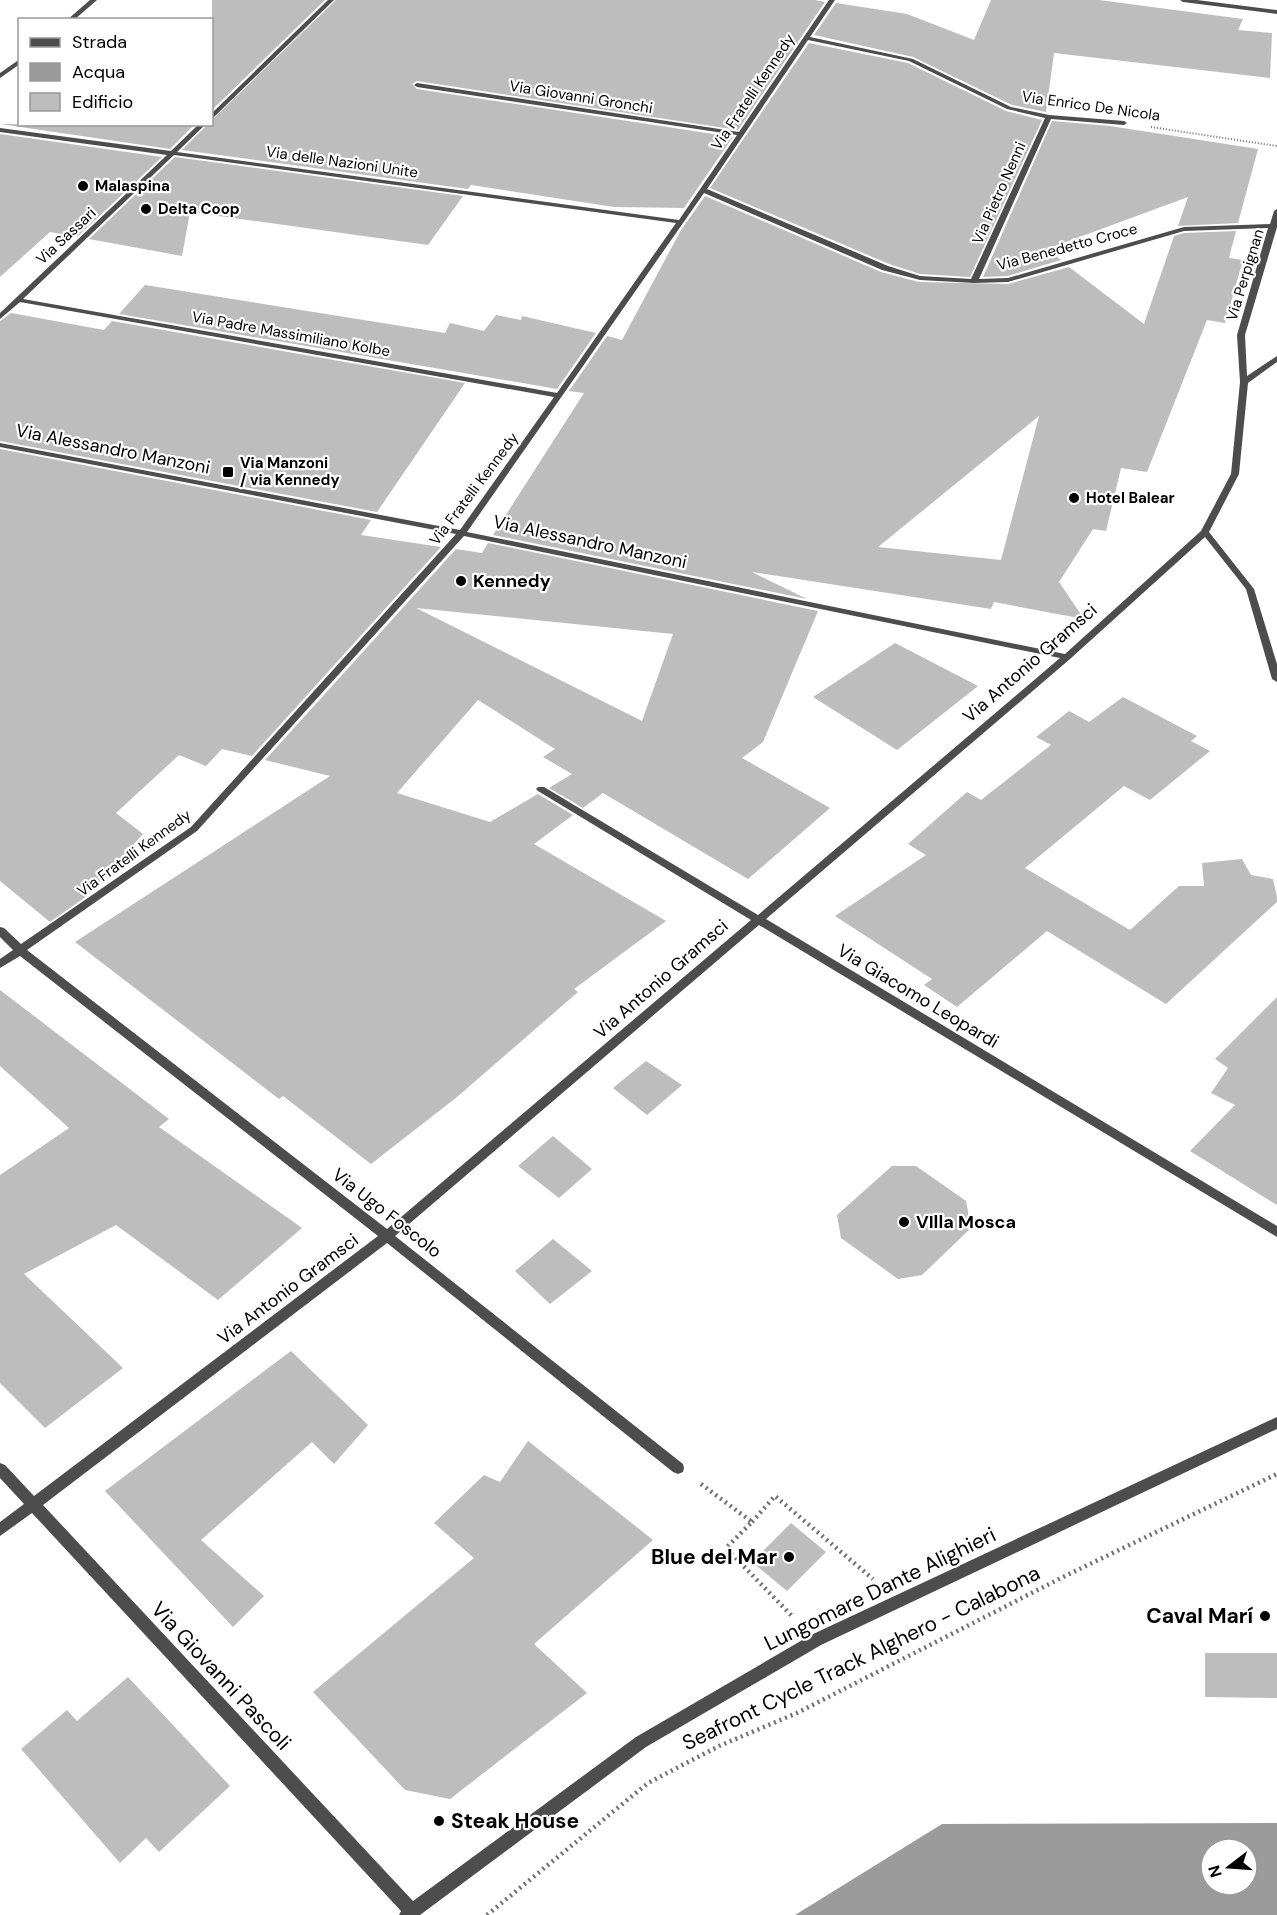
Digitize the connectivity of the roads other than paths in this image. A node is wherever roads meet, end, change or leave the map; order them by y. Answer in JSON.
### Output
{"nodes":[{"id":1,"x":94,"y":0,"type":"edge"},
{"id":2,"x":331,"y":0,"type":"edge"},
{"id":3,"x":832,"y":0,"type":"edge"},
{"id":4,"x":1183,"y":0,"type":"edge"},
{"id":5,"x":1277,"y":12,"type":"edge"},
{"id":6,"x":72,"y":18,"type":"edge"},
{"id":7,"x":806,"y":38,"type":"junction"},
{"id":8,"x":18,"y":62,"type":"edge"},
{"id":9,"x":0,"y":76,"type":"edge"},
{"id":10,"x":417,"y":86,"type":"dead end"},
{"id":11,"x":213,"y":115,"type":"edge"},
{"id":12,"x":1049,"y":117,"type":"junction"},
{"id":13,"x":1124,"y":123,"type":"road end"},
{"id":14,"x":200,"y":126,"type":"edge"},
{"id":15,"x":0,"y":130,"type":"edge"},
{"id":16,"x":741,"y":134,"type":"junction"},
{"id":17,"x":173,"y":153,"type":"junction"},
{"id":18,"x":703,"y":190,"type":"junction"},
{"id":19,"x":1277,"y":211,"type":"edge"},
{"id":20,"x":681,"y":222,"type":"junction"},
{"id":21,"x":1274,"y":226,"type":"junction"},
{"id":22,"x":974,"y":281,"type":"junction"},
{"id":23,"x":18,"y":300,"type":"junction"},
{"id":24,"x":0,"y":317,"type":"edge"},
{"id":25,"x":1277,"y":358,"type":"edge"},
{"id":26,"x":1244,"y":382,"type":"junction"},
{"id":27,"x":559,"y":396,"type":"junction"},
{"id":28,"x":0,"y":445,"type":"edge"},
{"id":29,"x":1205,"y":532,"type":"junction"},
{"id":30,"x":462,"y":533,"type":"junction"},
{"id":31,"x":1067,"y":657,"type":"junction"},
{"id":32,"x":1277,"y":679,"type":"edge"},
{"id":33,"x":541,"y":789,"type":"dead end"},
{"id":34,"x":758,"y":919,"type":"junction"},
{"id":35,"x":0,"y":932,"type":"edge"},
{"id":36,"x":21,"y":951,"type":"junction"},
{"id":37,"x":0,"y":964,"type":"edge"},
{"id":38,"x":1277,"y":1232,"type":"edge"},
{"id":39,"x":387,"y":1236,"type":"junction"},
{"id":40,"x":1277,"y":1423,"type":"edge"},
{"id":41,"x":678,"y":1468,"type":"road end"},
{"id":42,"x":0,"y":1469,"type":"edge"},
{"id":43,"x":33,"y":1503,"type":"junction"},
{"id":44,"x":0,"y":1530,"type":"edge"},
{"id":45,"x":410,"y":1913,"type":"edge"}],
"edges":[{"from":1,"to":6,"type":"street"},
{"from":2,"to":11,"type":"street"},
{"from":3,"to":7,"type":"street","name":"Via Fratelli Kennedy"},
{"from":4,"to":5,"type":"street"},
{"from":7,"to":12,"type":"street","name":"Via Enrico De Nicola"},
{"from":7,"to":16,"type":"street","name":"Via Fratelli Kennedy"},
{"from":8,"to":9,"type":"street"},
{"from":10,"to":16,"type":"street","name":"Via Giovanni Gronchi"},
{"from":12,"to":13,"type":"street","name":"Via Enrico De Nicola"},
{"from":12,"to":22,"type":"street","name":"Via Pietro Nenni"},
{"from":14,"to":17,"type":"street","name":"Via Sassari"},
{"from":15,"to":17,"type":"street","name":"Via delle Nazioni Unite"},
{"from":16,"to":18,"type":"street","name":"Via Fratelli Kennedy"},
{"from":17,"to":20,"type":"street","name":"Via delle Nazioni Unite"},
{"from":17,"to":23,"type":"street","name":"Via Sassari"},
{"from":18,"to":20,"type":"street","name":"Via Fratelli Kennedy"},
{"from":18,"to":22,"type":"street","name":"Via Benedetto Croce"},
{"from":19,"to":21,"type":"street","name":"Via Perpignan"},
{"from":20,"to":27,"type":"street","name":"Via Fratelli Kennedy"},
{"from":21,"to":22,"type":"street","name":"Via Benedetto Croce"},
{"from":21,"to":26,"type":"street","name":"Via Perpignan"},
{"from":23,"to":24,"type":"street","name":"Via Sassari"},
{"from":23,"to":27,"type":"street","name":"Via Padre Massimiliano Kolbe"},
{"from":25,"to":26,"type":"street"},
{"from":26,"to":29,"type":"street","name":"Via Antonio Gramsci"},
{"from":27,"to":30,"type":"street","name":"Via Fratelli Kennedy"},
{"from":28,"to":30,"type":"street","name":"Via Alessandro Manzoni"},
{"from":29,"to":31,"type":"street","name":"Via Antonio Gramsci"},
{"from":29,"to":32,"type":"street"},
{"from":30,"to":31,"type":"street","name":"Via Alessandro Manzoni"},
{"from":30,"to":36,"type":"street","name":"Via Fratelli Kennedy"},
{"from":31,"to":34,"type":"street","name":"Via Antonio Gramsci"},
{"from":33,"to":34,"type":"street","name":"Via Giacomo Leopardi"},
{"from":34,"to":38,"type":"street","name":"Via Giacomo Leopardi"},
{"from":34,"to":39,"type":"street","name":"Via Antonio Gramsci"},
{"from":35,"to":36,"type":"street","name":"Via Ugo Foscolo"},
{"from":36,"to":37,"type":"street","name":"Via Fratelli Kennedy"},
{"from":36,"to":39,"type":"street","name":"Via Ugo Foscolo"},
{"from":39,"to":41,"type":"street","name":"Via Ugo Foscolo"},
{"from":39,"to":43,"type":"street","name":"Via Antonio Gramsci"},
{"from":40,"to":45,"type":"street","name":"Lungomare Dante Alighieri"},
{"from":42,"to":43,"type":"street","name":"Via Giovanni Pascoli"},
{"from":43,"to":44,"type":"street","name":"Via Antonio Gramsci"},
{"from":43,"to":45,"type":"street","name":"Via Giovanni Pascoli"}]}
